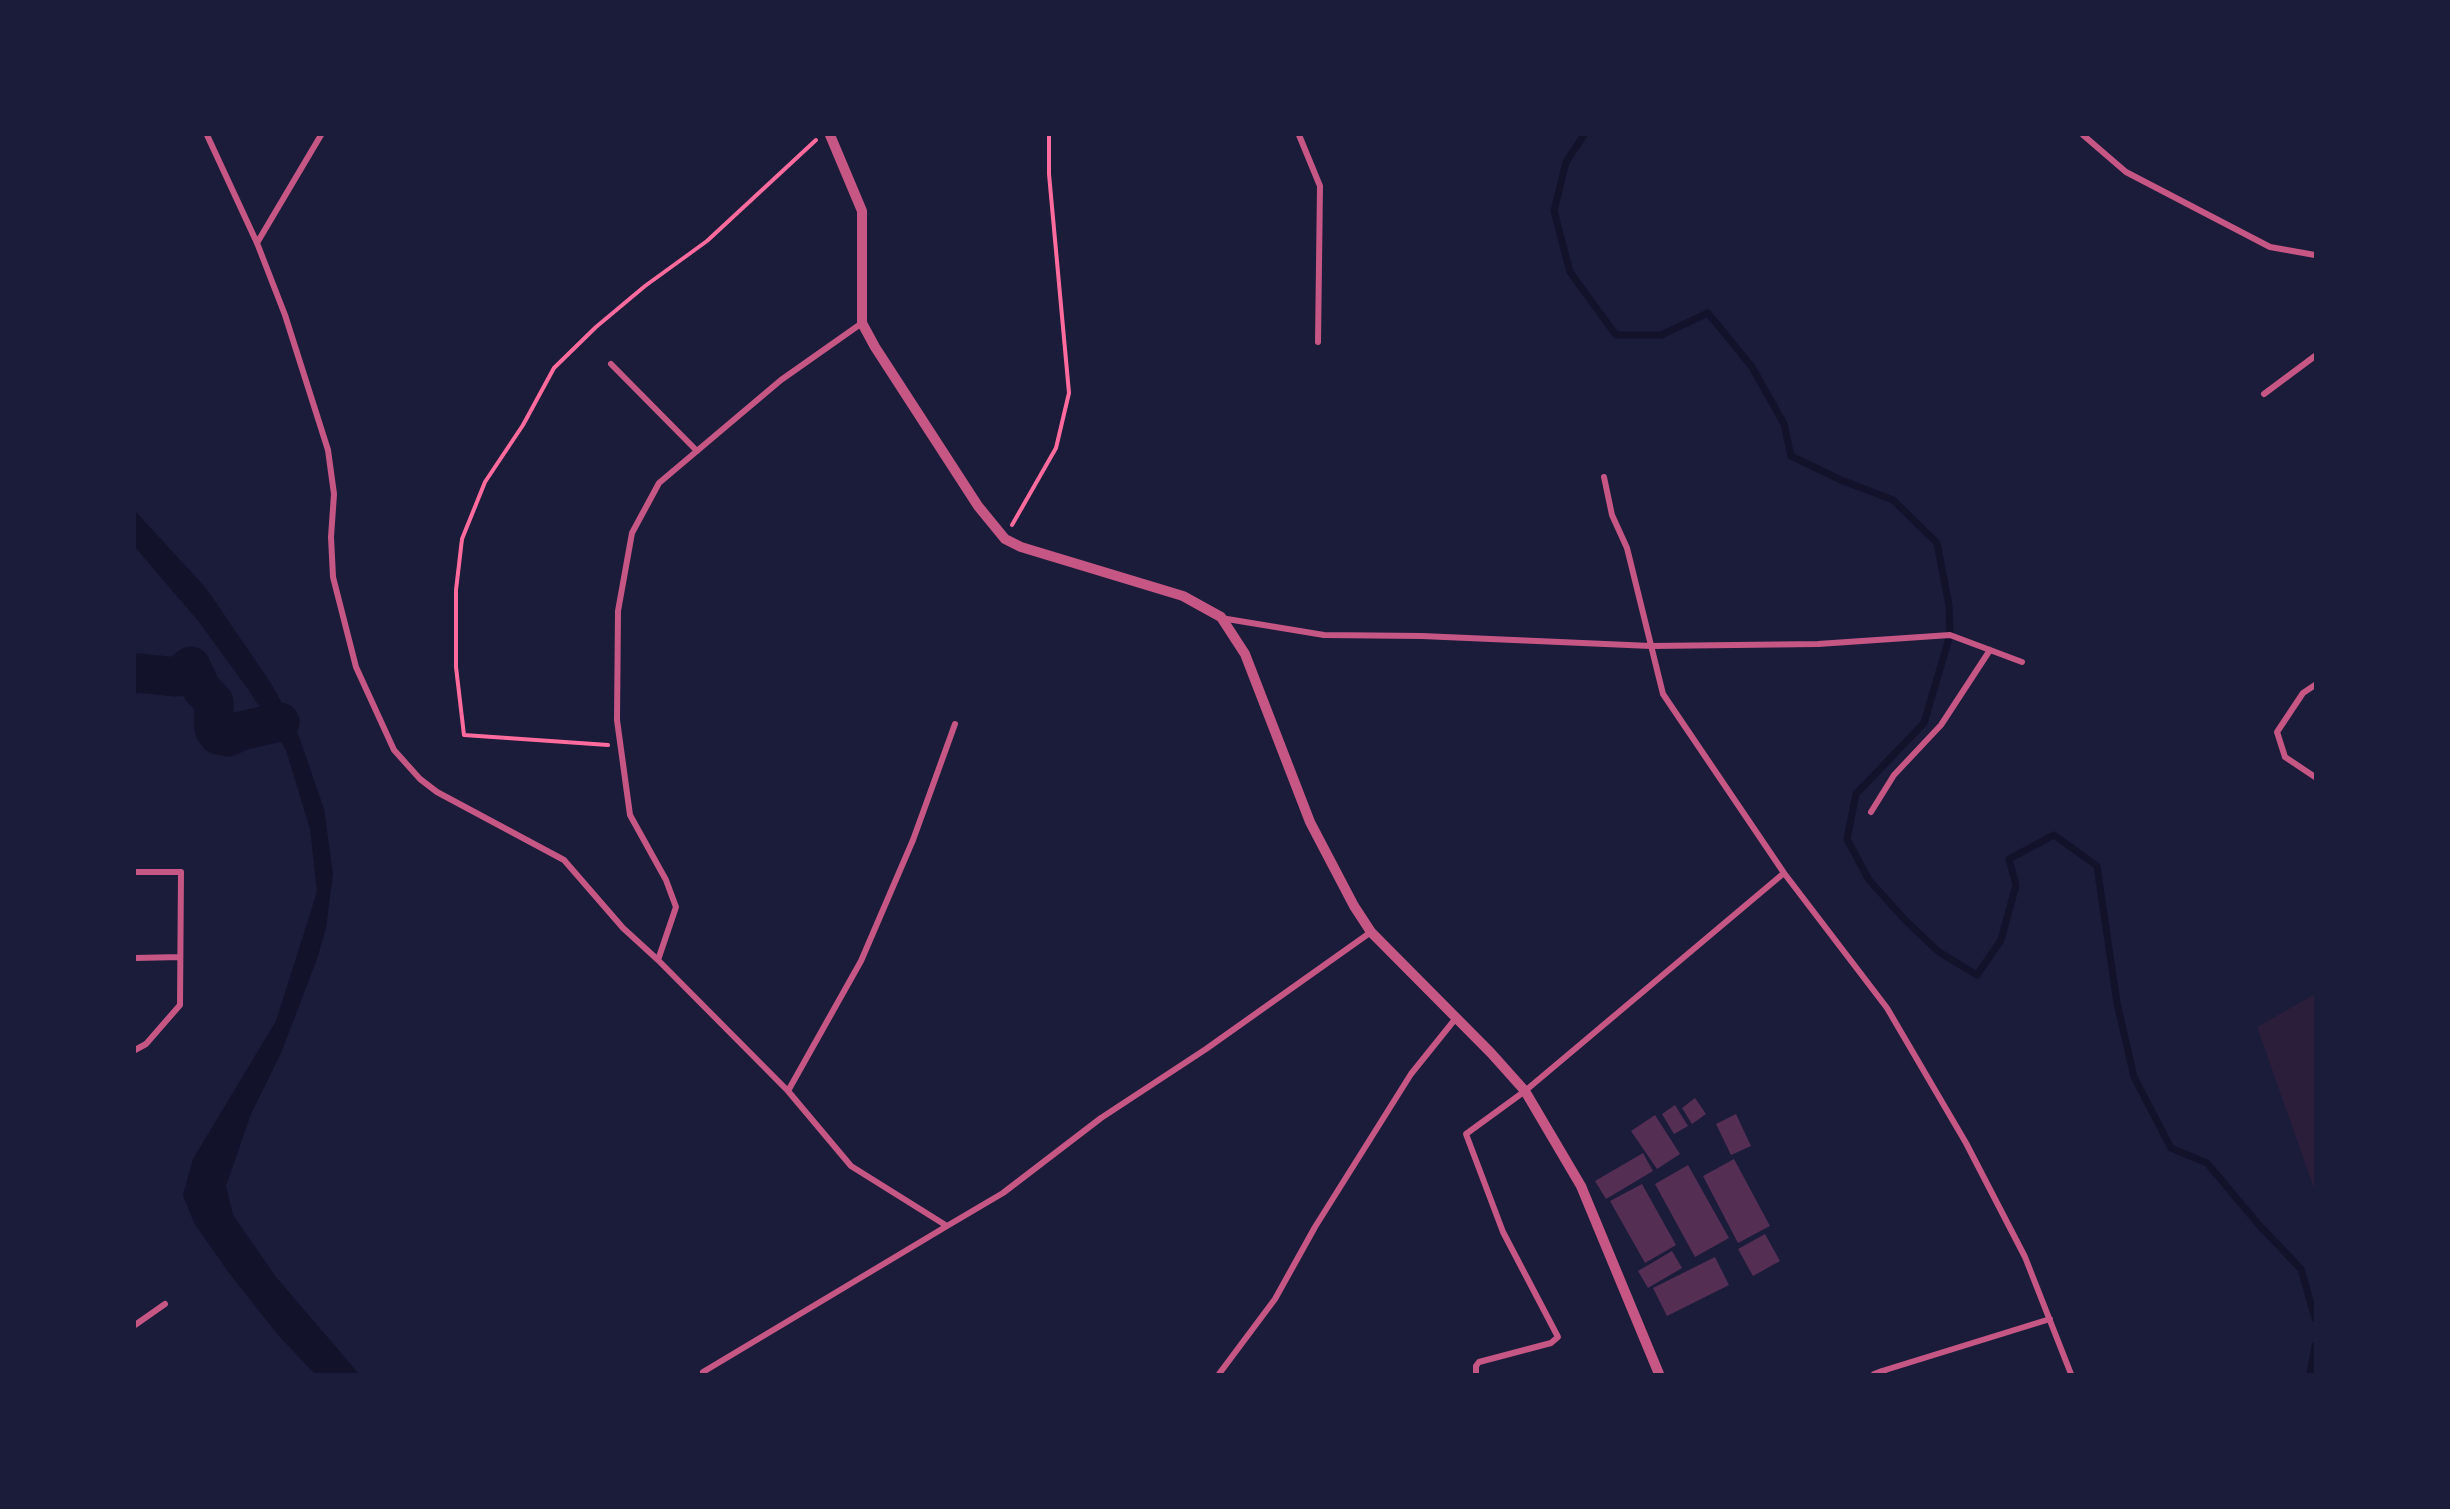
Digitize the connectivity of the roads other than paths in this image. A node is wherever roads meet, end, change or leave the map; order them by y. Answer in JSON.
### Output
{"nodes":[{"id":1,"x":207,"y":135,"type":"edge"},
{"id":2,"x":321,"y":135,"type":"edge"},
{"id":3,"x":830,"y":135,"type":"edge"},
{"id":4,"x":1299,"y":135,"type":"edge"},
{"id":5,"x":2083,"y":135,"type":"edge"},
{"id":6,"x":257,"y":243,"type":"junction"},
{"id":7,"x":2315,"y":255,"type":"edge"},
{"id":8,"x":862,"y":323,"type":"junction"},
{"id":9,"x":1318,"y":342,"type":"dead end"},
{"id":10,"x":2315,"y":356,"type":"edge"},
{"id":11,"x":611,"y":364,"type":"dead end"},
{"id":12,"x":2264,"y":394,"type":"dead end"},
{"id":13,"x":696,"y":451,"type":"junction"},
{"id":14,"x":1604,"y":477,"type":"dead end"},
{"id":15,"x":1221,"y":617,"type":"junction"},
{"id":16,"x":1651,"y":646,"type":"junction"},
{"id":17,"x":1990,"y":650,"type":"junction"},
{"id":18,"x":2022,"y":662,"type":"dead end"},
{"id":19,"x":2315,"y":685,"type":"edge"},
{"id":20,"x":955,"y":724,"type":"dead end"},
{"id":21,"x":2315,"y":777,"type":"edge"},
{"id":22,"x":1871,"y":812,"type":"dead end"},
{"id":23,"x":135,"y":872,"type":"edge"},
{"id":24,"x":1784,"y":873,"type":"junction"},
{"id":25,"x":1371,"y":932,"type":"junction"},
{"id":26,"x":180,"y":957,"type":"junction"},
{"id":27,"x":135,"y":958,"type":"edge"},
{"id":28,"x":658,"y":960,"type":"junction"},
{"id":29,"x":1456,"y":1018,"type":"junction"},
{"id":30,"x":135,"y":1044,"type":"edge"},
{"id":31,"x":146,"y":1044,"type":"junction"},
{"id":32,"x":135,"y":1050,"type":"edge"},
{"id":33,"x":788,"y":1091,"type":"junction"},
{"id":34,"x":1525,"y":1091,"type":"junction"},
{"id":35,"x":947,"y":1226,"type":"junction"},
{"id":36,"x":165,"y":1304,"type":"dead end"},
{"id":37,"x":2050,"y":1319,"type":"junction"},
{"id":38,"x":135,"y":1325,"type":"edge"},
{"id":39,"x":703,"y":1372,"type":"dead end"},
{"id":40,"x":1883,"y":1372,"type":"edge"},
{"id":41,"x":1220,"y":1374,"type":"edge"},
{"id":42,"x":1476,"y":1374,"type":"edge"},
{"id":43,"x":1659,"y":1374,"type":"edge"},
{"id":44,"x":1874,"y":1374,"type":"edge"},
{"id":45,"x":2072,"y":1374,"type":"edge"}],
"edges":[{"from":1,"to":6,"type":"street"},
{"from":2,"to":6,"type":"street"},
{"from":3,"to":8,"type":"street"},
{"from":4,"to":9,"type":"street"},
{"from":5,"to":7,"type":"street"},
{"from":6,"to":28,"type":"street"},
{"from":8,"to":13,"type":"street"},
{"from":8,"to":15,"type":"street"},
{"from":10,"to":12,"type":"street"},
{"from":11,"to":13,"type":"street"},
{"from":13,"to":28,"type":"street"},
{"from":14,"to":16,"type":"street"},
{"from":15,"to":16,"type":"street"},
{"from":15,"to":25,"type":"street"},
{"from":16,"to":17,"type":"street"},
{"from":16,"to":24,"type":"street"},
{"from":17,"to":18,"type":"street"},
{"from":17,"to":22,"type":"street"},
{"from":19,"to":21,"type":"street"},
{"from":20,"to":33,"type":"street"},
{"from":23,"to":26,"type":"street"},
{"from":24,"to":34,"type":"street"},
{"from":24,"to":37,"type":"street"},
{"from":25,"to":29,"type":"street"},
{"from":25,"to":35,"type":"street"},
{"from":26,"to":27,"type":"street"},
{"from":26,"to":31,"type":"street"},
{"from":28,"to":33,"type":"street"},
{"from":29,"to":34,"type":"street"},
{"from":29,"to":41,"type":"street"},
{"from":30,"to":31,"type":"street"},
{"from":31,"to":32,"type":"street"},
{"from":33,"to":35,"type":"street"},
{"from":34,"to":42,"type":"street"},
{"from":34,"to":43,"type":"street"},
{"from":35,"to":39,"type":"street"},
{"from":36,"to":38,"type":"street"},
{"from":37,"to":40,"type":"street"},
{"from":37,"to":45,"type":"street"},
{"from":40,"to":44,"type":"street"}]}
